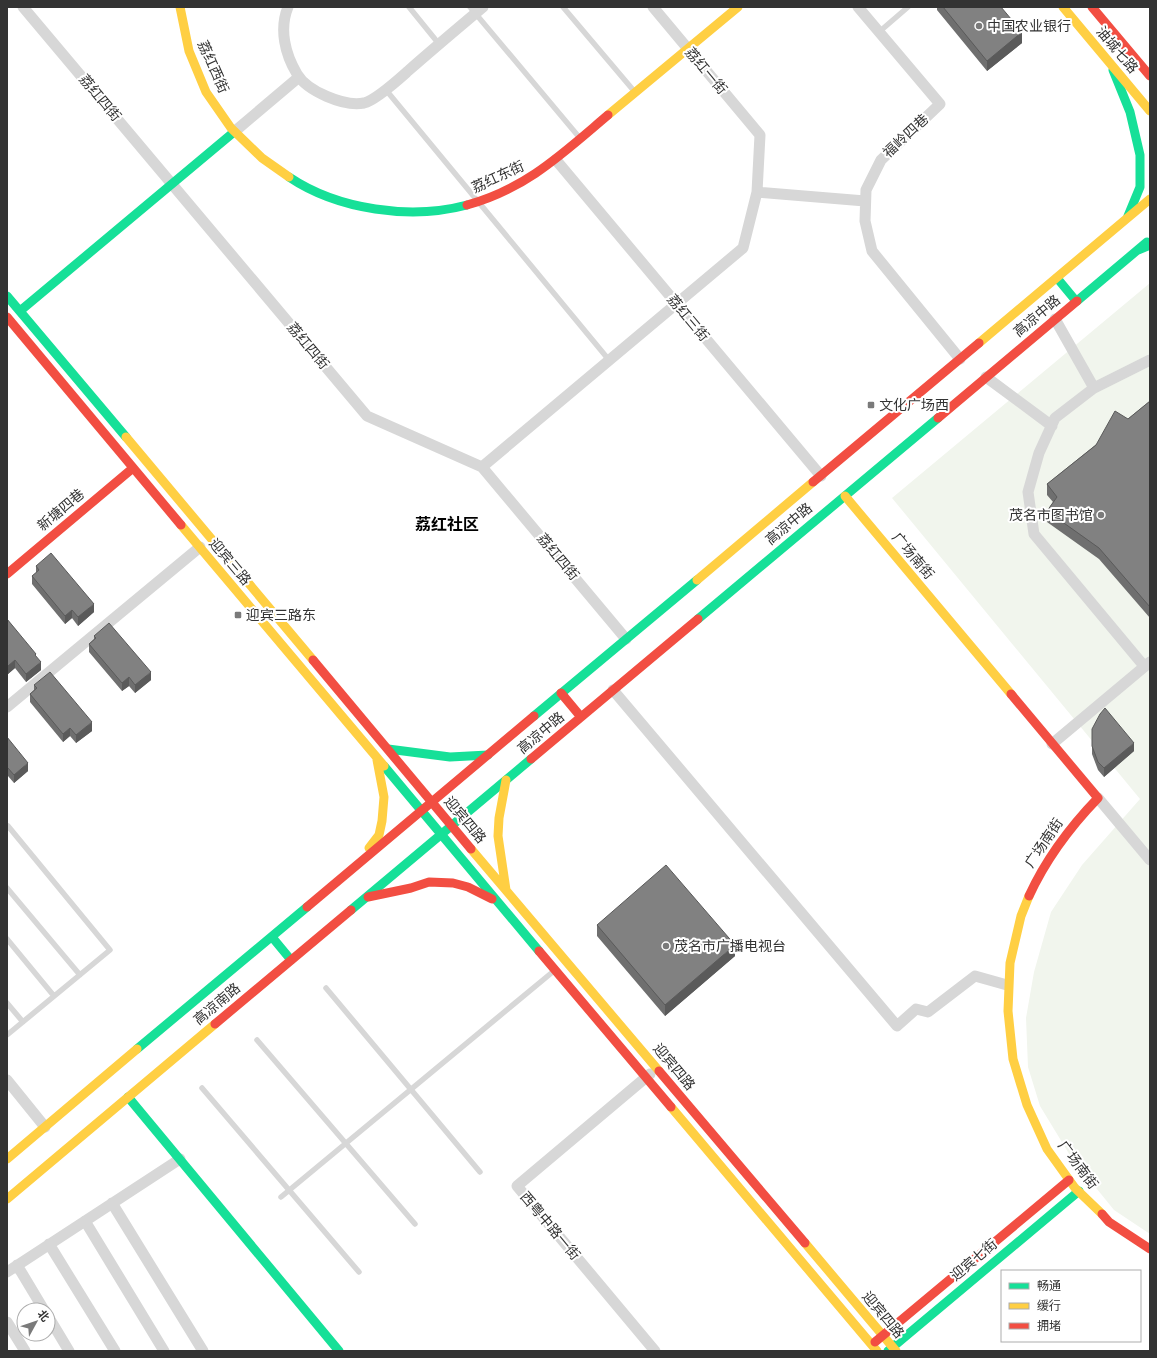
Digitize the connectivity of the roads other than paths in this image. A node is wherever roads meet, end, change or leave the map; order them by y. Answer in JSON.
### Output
{"nodes":[{"id":1,"x":24,"y":7,"type":"edge"},
{"id":2,"x":180,"y":7,"type":"edge"},
{"id":3,"x":288,"y":7,"type":"edge"},
{"id":4,"x":409,"y":7,"type":"edge"},
{"id":5,"x":563,"y":7,"type":"edge"},
{"id":6,"x":653,"y":7,"type":"edge"},
{"id":7,"x":858,"y":7,"type":"edge"},
{"id":8,"x":908,"y":7,"type":"edge"},
{"id":9,"x":1063,"y":7,"type":"edge"},
{"id":10,"x":1092,"y":7,"type":"edge"},
{"id":11,"x":476,"y":9,"type":"edge"},
{"id":12,"x":730,"y":9,"type":"edge"},
{"id":13,"x":879,"y":32,"type":"junction"},
{"id":14,"x":439,"y":44,"type":"junction"},
{"id":15,"x":688,"y":49,"type":"junction"},
{"id":16,"x":1138,"y":61,"type":"junction"},
{"id":17,"x":1110,"y":62,"type":"junction"},
{"id":18,"x":1150,"y":66,"type":"edge"},
{"id":19,"x":1150,"y":76,"type":"edge"},
{"id":20,"x":299,"y":77,"type":"junction"},
{"id":21,"x":386,"y":90,"type":"junction"},
{"id":22,"x":635,"y":93,"type":"junction"},
{"id":23,"x":1150,"y":111,"type":"edge"},
{"id":24,"x":234,"y":132,"type":"junction"},
{"id":25,"x":581,"y":139,"type":"junction"},
{"id":26,"x":556,"y":160,"type":"junction"},
{"id":27,"x":172,"y":184,"type":"junction"},
{"id":28,"x":757,"y":192,"type":"junction"},
{"id":29,"x":1150,"y":199,"type":"edge"},
{"id":30,"x":865,"y":201,"type":"junction"},
{"id":31,"x":478,"y":202,"type":"junction"},
{"id":32,"x":1126,"y":219,"type":"junction"},
{"id":33,"x":1150,"y":239,"type":"edge"},
{"id":34,"x":1150,"y":245,"type":"edge"},
{"id":35,"x":1138,"y":250,"type":"junction"},
{"id":36,"x":1057,"y":278,"type":"junction"},
{"id":37,"x":7,"y":296,"type":"edge"},
{"id":38,"x":1076,"y":301,"type":"junction"},
{"id":39,"x":676,"y":303,"type":"junction"},
{"id":40,"x":20,"y":311,"type":"junction"},
{"id":41,"x":7,"y":317,"type":"edge"},
{"id":42,"x":1055,"y":319,"type":"junction"},
{"id":43,"x":960,"y":358,"type":"junction"},
{"id":44,"x":609,"y":360,"type":"junction"},
{"id":45,"x":1150,"y":360,"type":"edge"},
{"id":46,"x":986,"y":377,"type":"junction"},
{"id":47,"x":1094,"y":388,"type":"junction"},
{"id":48,"x":1052,"y":426,"type":"junction"},
{"id":49,"x":482,"y":467,"type":"junction"},
{"id":50,"x":133,"y":468,"type":"junction"},
{"id":51,"x":821,"y":476,"type":"junction"},
{"id":52,"x":844,"y":496,"type":"junction"},
{"id":53,"x":200,"y":547,"type":"junction"},
{"id":54,"x":7,"y":574,"type":"edge"},
{"id":55,"x":626,"y":639,"type":"junction"},
{"id":56,"x":1147,"y":664,"type":"edge"},
{"id":57,"x":613,"y":690,"type":"junction"},
{"id":58,"x":562,"y":693,"type":"junction"},
{"id":59,"x":7,"y":707,"type":"edge"},
{"id":60,"x":581,"y":717,"type":"junction"},
{"id":61,"x":1052,"y":744,"type":"junction"},
{"id":62,"x":388,"y":749,"type":"junction"},
{"id":63,"x":488,"y":755,"type":"junction"},
{"id":64,"x":377,"y":758,"type":"junction"},
{"id":65,"x":506,"y":780,"type":"junction"},
{"id":66,"x":1098,"y":798,"type":"junction"},
{"id":67,"x":426,"y":807,"type":"junction"},
{"id":68,"x":433,"y":825,"type":"joint"},
{"id":69,"x":7,"y":827,"type":"edge"},
{"id":70,"x":446,"y":830,"type":"junction"},
{"id":71,"x":1150,"y":860,"type":"edge"},
{"id":72,"x":347,"y":873,"type":"junction"},
{"id":73,"x":7,"y":888,"type":"edge"},
{"id":74,"x":506,"y":890,"type":"junction"},
{"id":75,"x":365,"y":898,"type":"junction"},
{"id":76,"x":499,"y":903,"type":"junction"},
{"id":77,"x":272,"y":937,"type":"junction"},
{"id":78,"x":7,"y":939,"type":"edge"},
{"id":79,"x":291,"y":960,"type":"junction"},
{"id":80,"x":555,"y":970,"type":"junction"},
{"id":81,"x":80,"y":975,"type":"junction"},
{"id":82,"x":1007,"y":985,"type":"junction"},
{"id":83,"x":326,"y":988,"type":"dead end"},
{"id":84,"x":54,"y":996,"type":"junction"},
{"id":85,"x":7,"y":1003,"type":"edge"},
{"id":86,"x":23,"y":1022,"type":"junction"},
{"id":87,"x":7,"y":1035,"type":"edge"},
{"id":88,"x":258,"y":1040,"type":"dead end"},
{"id":89,"x":657,"y":1068,"type":"junction"},
{"id":90,"x":646,"y":1078,"type":"junction"},
{"id":91,"x":7,"y":1080,"type":"edge"},
{"id":92,"x":202,"y":1088,"type":"dead end"},
{"id":93,"x":410,"y":1090,"type":"junction"},
{"id":94,"x":128,"y":1097,"type":"junction"},
{"id":95,"x":45,"y":1127,"type":"junction"},
{"id":96,"x":346,"y":1143,"type":"junction"},
{"id":97,"x":7,"y":1158,"type":"edge"},
{"id":98,"x":180,"y":1159,"type":"junction"},
{"id":99,"x":480,"y":1172,"type":"dead end"},
{"id":100,"x":1069,"y":1180,"type":"junction"},
{"id":101,"x":290,"y":1190,"type":"junction"},
{"id":102,"x":1078,"y":1191,"type":"junction"},
{"id":103,"x":281,"y":1197,"type":"dead end"},
{"id":104,"x":7,"y":1198,"type":"edge"},
{"id":105,"x":112,"y":1203,"type":"junction"},
{"id":106,"x":85,"y":1221,"type":"junction"},
{"id":107,"x":415,"y":1224,"type":"dead end"},
{"id":108,"x":50,"y":1244,"type":"junction"},
{"id":109,"x":1150,"y":1249,"type":"edge"},
{"id":110,"x":17,"y":1265,"type":"junction"},
{"id":111,"x":7,"y":1272,"type":"edge"},
{"id":112,"x":359,"y":1272,"type":"dead end"},
{"id":113,"x":39,"y":1302,"type":"edge"},
{"id":114,"x":7,"y":1322,"type":"edge"},
{"id":115,"x":56,"y":1329,"type":"edge"},
{"id":116,"x":883,"y":1336,"type":"junction"},
{"id":117,"x":875,"y":1348,"type":"edge"},
{"id":118,"x":892,"y":1350,"type":"edge"},
{"id":119,"x":25,"y":1351,"type":"edge"},
{"id":120,"x":69,"y":1351,"type":"edge"},
{"id":121,"x":115,"y":1351,"type":"edge"},
{"id":122,"x":164,"y":1351,"type":"edge"},
{"id":123,"x":203,"y":1351,"type":"edge"},
{"id":124,"x":339,"y":1351,"type":"edge"},
{"id":125,"x":655,"y":1351,"type":"edge"}],
"edges":[{"from":1,"to":27,"type":"street","name":"荔红四街"},
{"from":2,"to":24,"type":"main road","name":"荔红西街"},
{"from":3,"to":20,"type":"street"},
{"from":4,"to":14,"type":"lane"},
{"from":5,"to":22,"type":"lane"},
{"from":6,"to":15,"type":"street","name":"荔红一街"},
{"from":7,"to":13,"type":"street","name":"福岭四巷"},
{"from":8,"to":13,"type":"lane"},
{"from":9,"to":17,"type":"main road","name":"油城七路"},
{"from":10,"to":16,"type":"main road","name":"油城七路"},
{"from":11,"to":14,"type":"street"},
{"from":11,"to":25,"type":"lane"},
{"from":12,"to":15,"type":"main road","name":"荔红东街"},
{"from":13,"to":30,"type":"street","name":"福岭四巷"},
{"from":14,"to":21,"type":"street"},
{"from":15,"to":22,"type":"main road","name":"荔红东街"},
{"from":15,"to":28,"type":"street","name":"荔红一街"},
{"from":16,"to":18,"type":"main road"},
{"from":16,"to":19,"type":"main road","name":"油城七路"},
{"from":17,"to":23,"type":"main road","name":"油城七路"},
{"from":17,"to":32,"type":"main road"},
{"from":20,"to":21,"type":"street"},
{"from":20,"to":24,"type":"street"},
{"from":21,"to":31,"type":"lane"},
{"from":22,"to":25,"type":"main road","name":"荔红东街"},
{"from":24,"to":27,"type":"main road"},
{"from":24,"to":31,"type":"main road","name":"荔红东街"},
{"from":25,"to":26,"type":"main road","name":"荔红东街"},
{"from":26,"to":31,"type":"main road","name":"荔红东街"},
{"from":26,"to":39,"type":"street","name":"荔红三街"},
{"from":27,"to":40,"type":"main road"},
{"from":27,"to":49,"type":"street","name":"荔红四街"},
{"from":28,"to":30,"type":"street"},
{"from":28,"to":39,"type":"street"},
{"from":29,"to":32,"type":"main road","name":"高凉中路"},
{"from":30,"to":43,"type":"street","name":"福岭四巷"},
{"from":31,"to":44,"type":"lane"},
{"from":32,"to":36,"type":"main road","name":"高凉中路"},
{"from":33,"to":35,"type":"main road","name":"高凉中路"},
{"from":34,"to":35,"type":"main road"},
{"from":35,"to":38,"type":"main road","name":"高凉中路"},
{"from":36,"to":38,"type":"main road"},
{"from":36,"to":43,"type":"main road","name":"高凉中路"},
{"from":37,"to":40,"type":"main road","name":"迎宾三路"},
{"from":38,"to":42,"type":"main road","name":"高凉中路"},
{"from":39,"to":44,"type":"street"},
{"from":39,"to":51,"type":"street","name":"荔红三街"},
{"from":40,"to":62,"type":"main road","name":"迎宾三路"},
{"from":41,"to":50,"type":"main road","name":"迎宾三路"},
{"from":42,"to":46,"type":"main road","name":"高凉中路"},
{"from":42,"to":47,"type":"street"},
{"from":43,"to":51,"type":"main road","name":"高凉中路"},
{"from":44,"to":49,"type":"street"},
{"from":45,"to":47,"type":"street"},
{"from":46,"to":48,"type":"street"},
{"from":46,"to":52,"type":"main road","name":"高凉中路"},
{"from":47,"to":48,"type":"street"},
{"from":48,"to":56,"type":"street"},
{"from":49,"to":55,"type":"street","name":"荔红四街"},
{"from":50,"to":53,"type":"main road","name":"迎宾三路"},
{"from":50,"to":54,"type":"main road","name":"新塘四巷"},
{"from":51,"to":55,"type":"main road","name":"高凉中路"},
{"from":52,"to":57,"type":"main road","name":"高凉中路"},
{"from":52,"to":61,"type":"main road","name":"广场南街"},
{"from":53,"to":59,"type":"street"},
{"from":53,"to":64,"type":"main road","name":"迎宾三路"},
{"from":55,"to":58,"type":"main road","name":"高凉中路"},
{"from":56,"to":61,"type":"street"},
{"from":57,"to":60,"type":"main road","name":"高凉中路"},
{"from":57,"to":82,"type":"street"},
{"from":58,"to":60,"type":"main road"},
{"from":58,"to":63,"type":"main road","name":"高凉中路"},
{"from":60,"to":65,"type":"main road","name":"高凉中路"},
{"from":61,"to":66,"type":"main road","name":"广场南街"},
{"from":62,"to":63,"type":"main road"},
{"from":62,"to":67,"type":"main road","name":"迎宾三路"},
{"from":63,"to":67,"type":"main road","name":"高凉中路"},
{"from":64,"to":67,"type":"main road","name":"迎宾三路"},
{"from":64,"to":72,"type":"main road"},
{"from":65,"to":70,"type":"main road","name":"高凉中路"},
{"from":65,"to":74,"type":"main road"},
{"from":66,"to":71,"type":"street"},
{"from":66,"to":82,"type":"main road","name":"广场南街"},
{"from":67,"to":68,"type":"main road","name":"迎宾三路"},
{"from":67,"to":70,"type":"main road","name":"迎宾四路"},
{"from":67,"to":72,"type":"main road","name":"高凉南路"},
{"from":68,"to":70,"type":"main road","name":"迎宾四路"},
{"from":69,"to":81,"type":"lane"},
{"from":70,"to":74,"type":"main road","name":"迎宾四路"},
{"from":70,"to":75,"type":"main road","name":"高凉南路"},
{"from":70,"to":76,"type":"main road","name":"迎宾四路"},
{"from":72,"to":77,"type":"main road","name":"高凉南路"},
{"from":73,"to":81,"type":"lane"},
{"from":74,"to":89,"type":"main road","name":"迎宾四路"},
{"from":75,"to":76,"type":"main road"},
{"from":75,"to":79,"type":"main road","name":"高凉南路"},
{"from":76,"to":80,"type":"main road","name":"迎宾四路"},
{"from":77,"to":79,"type":"main road"},
{"from":77,"to":95,"type":"main road","name":"高凉南路"},
{"from":78,"to":84,"type":"lane"},
{"from":79,"to":94,"type":"main road","name":"高凉南路"},
{"from":80,"to":90,"type":"main road","name":"迎宾四路"},
{"from":80,"to":93,"type":"lane"},
{"from":81,"to":84,"type":"lane"},
{"from":82,"to":100,"type":"main road","name":"广场南街"},
{"from":83,"to":93,"type":"lane"},
{"from":84,"to":86,"type":"lane"},
{"from":85,"to":86,"type":"lane"},
{"from":86,"to":87,"type":"lane"},
{"from":88,"to":96,"type":"lane"},
{"from":89,"to":90,"type":"street","name":"西粤中路一街"},
{"from":89,"to":116,"type":"main road","name":"迎宾四路"},
{"from":90,"to":117,"type":"main road","name":"迎宾四路"},
{"from":90,"to":125,"type":"street","name":"西粤中路一街"},
{"from":91,"to":95,"type":"street"},
{"from":92,"to":101,"type":"lane"},
{"from":93,"to":96,"type":"lane"},
{"from":93,"to":99,"type":"lane"},
{"from":94,"to":98,"type":"main road"},
{"from":94,"to":104,"type":"main road","name":"高凉南路"},
{"from":95,"to":97,"type":"main road","name":"高凉南路"},
{"from":96,"to":101,"type":"lane"},
{"from":96,"to":107,"type":"lane"},
{"from":98,"to":105,"type":"street"},
{"from":98,"to":124,"type":"main road"},
{"from":100,"to":102,"type":"main road","name":"广场南街"},
{"from":100,"to":116,"type":"main road"},
{"from":101,"to":103,"type":"lane"},
{"from":101,"to":112,"type":"lane"},
{"from":102,"to":109,"type":"main road","name":"广场南街"},
{"from":102,"to":118,"type":"main road","name":"迎宾七街"},
{"from":105,"to":106,"type":"street"},
{"from":105,"to":123,"type":"street"},
{"from":106,"to":108,"type":"street"},
{"from":106,"to":122,"type":"street"},
{"from":108,"to":110,"type":"street"},
{"from":108,"to":121,"type":"street"},
{"from":110,"to":111,"type":"street"},
{"from":110,"to":113,"type":"street"},
{"from":114,"to":119,"type":"street"},
{"from":115,"to":120,"type":"street"},
{"from":116,"to":117,"type":"main road"},
{"from":116,"to":118,"type":"main road","name":"迎宾四路"}]}
